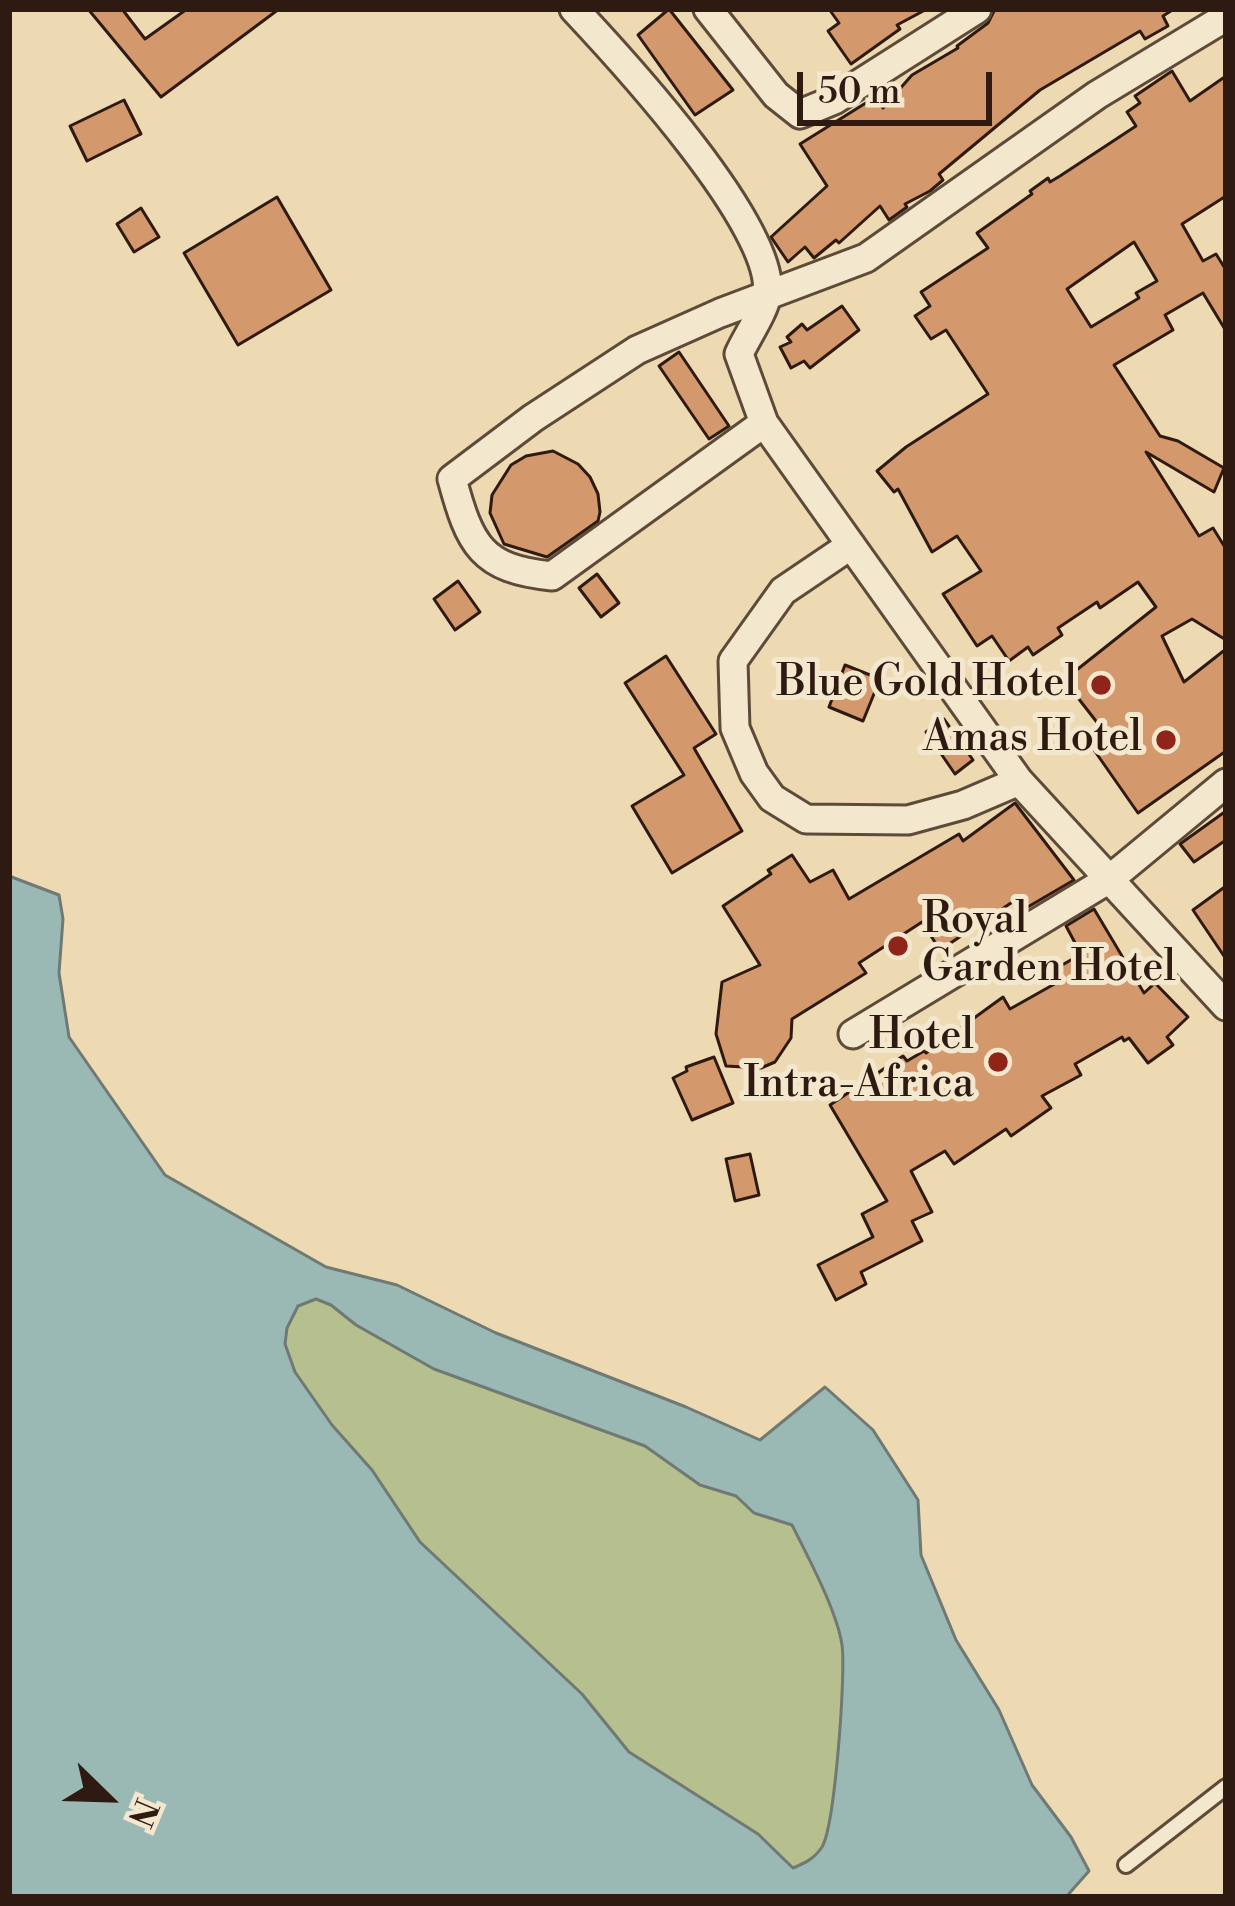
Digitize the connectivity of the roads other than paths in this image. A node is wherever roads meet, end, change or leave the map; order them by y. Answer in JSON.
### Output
{"nodes":[{"id":1,"x":574,"y":9,"type":"edge"},
{"id":2,"x":708,"y":9,"type":"edge"},
{"id":3,"x":977,"y":9,"type":"edge"},
{"id":4,"x":1226,"y":17,"type":"edge"},
{"id":5,"x":766,"y":295,"type":"junction"},
{"id":6,"x":764,"y":423,"type":"junction"},
{"id":7,"x":851,"y":545,"type":"junction"},
{"id":8,"x":1019,"y":781,"type":"junction"},
{"id":9,"x":1226,"y":783,"type":"edge"},
{"id":10,"x":1111,"y":878,"type":"junction"},
{"id":11,"x":1226,"y":1006,"type":"edge"},
{"id":12,"x":853,"y":1034,"type":"dead end"},
{"id":13,"x":1226,"y":1786,"type":"edge"},
{"id":14,"x":1126,"y":1865,"type":"dead end"}],
"edges":[{"from":1,"to":5,"type":"street"},
{"from":2,"to":3,"type":"street"},
{"from":4,"to":5,"type":"street"},
{"from":5,"to":6,"type":"street"},
{"from":5,"to":6,"type":"street"},
{"from":6,"to":7,"type":"street"},
{"from":7,"to":8,"type":"street"},
{"from":7,"to":8,"type":"street"},
{"from":8,"to":10,"type":"street"},
{"from":9,"to":10,"type":"street"},
{"from":10,"to":11,"type":"street"},
{"from":10,"to":12,"type":"street"},
{"from":13,"to":14,"type":"lane"}]}
